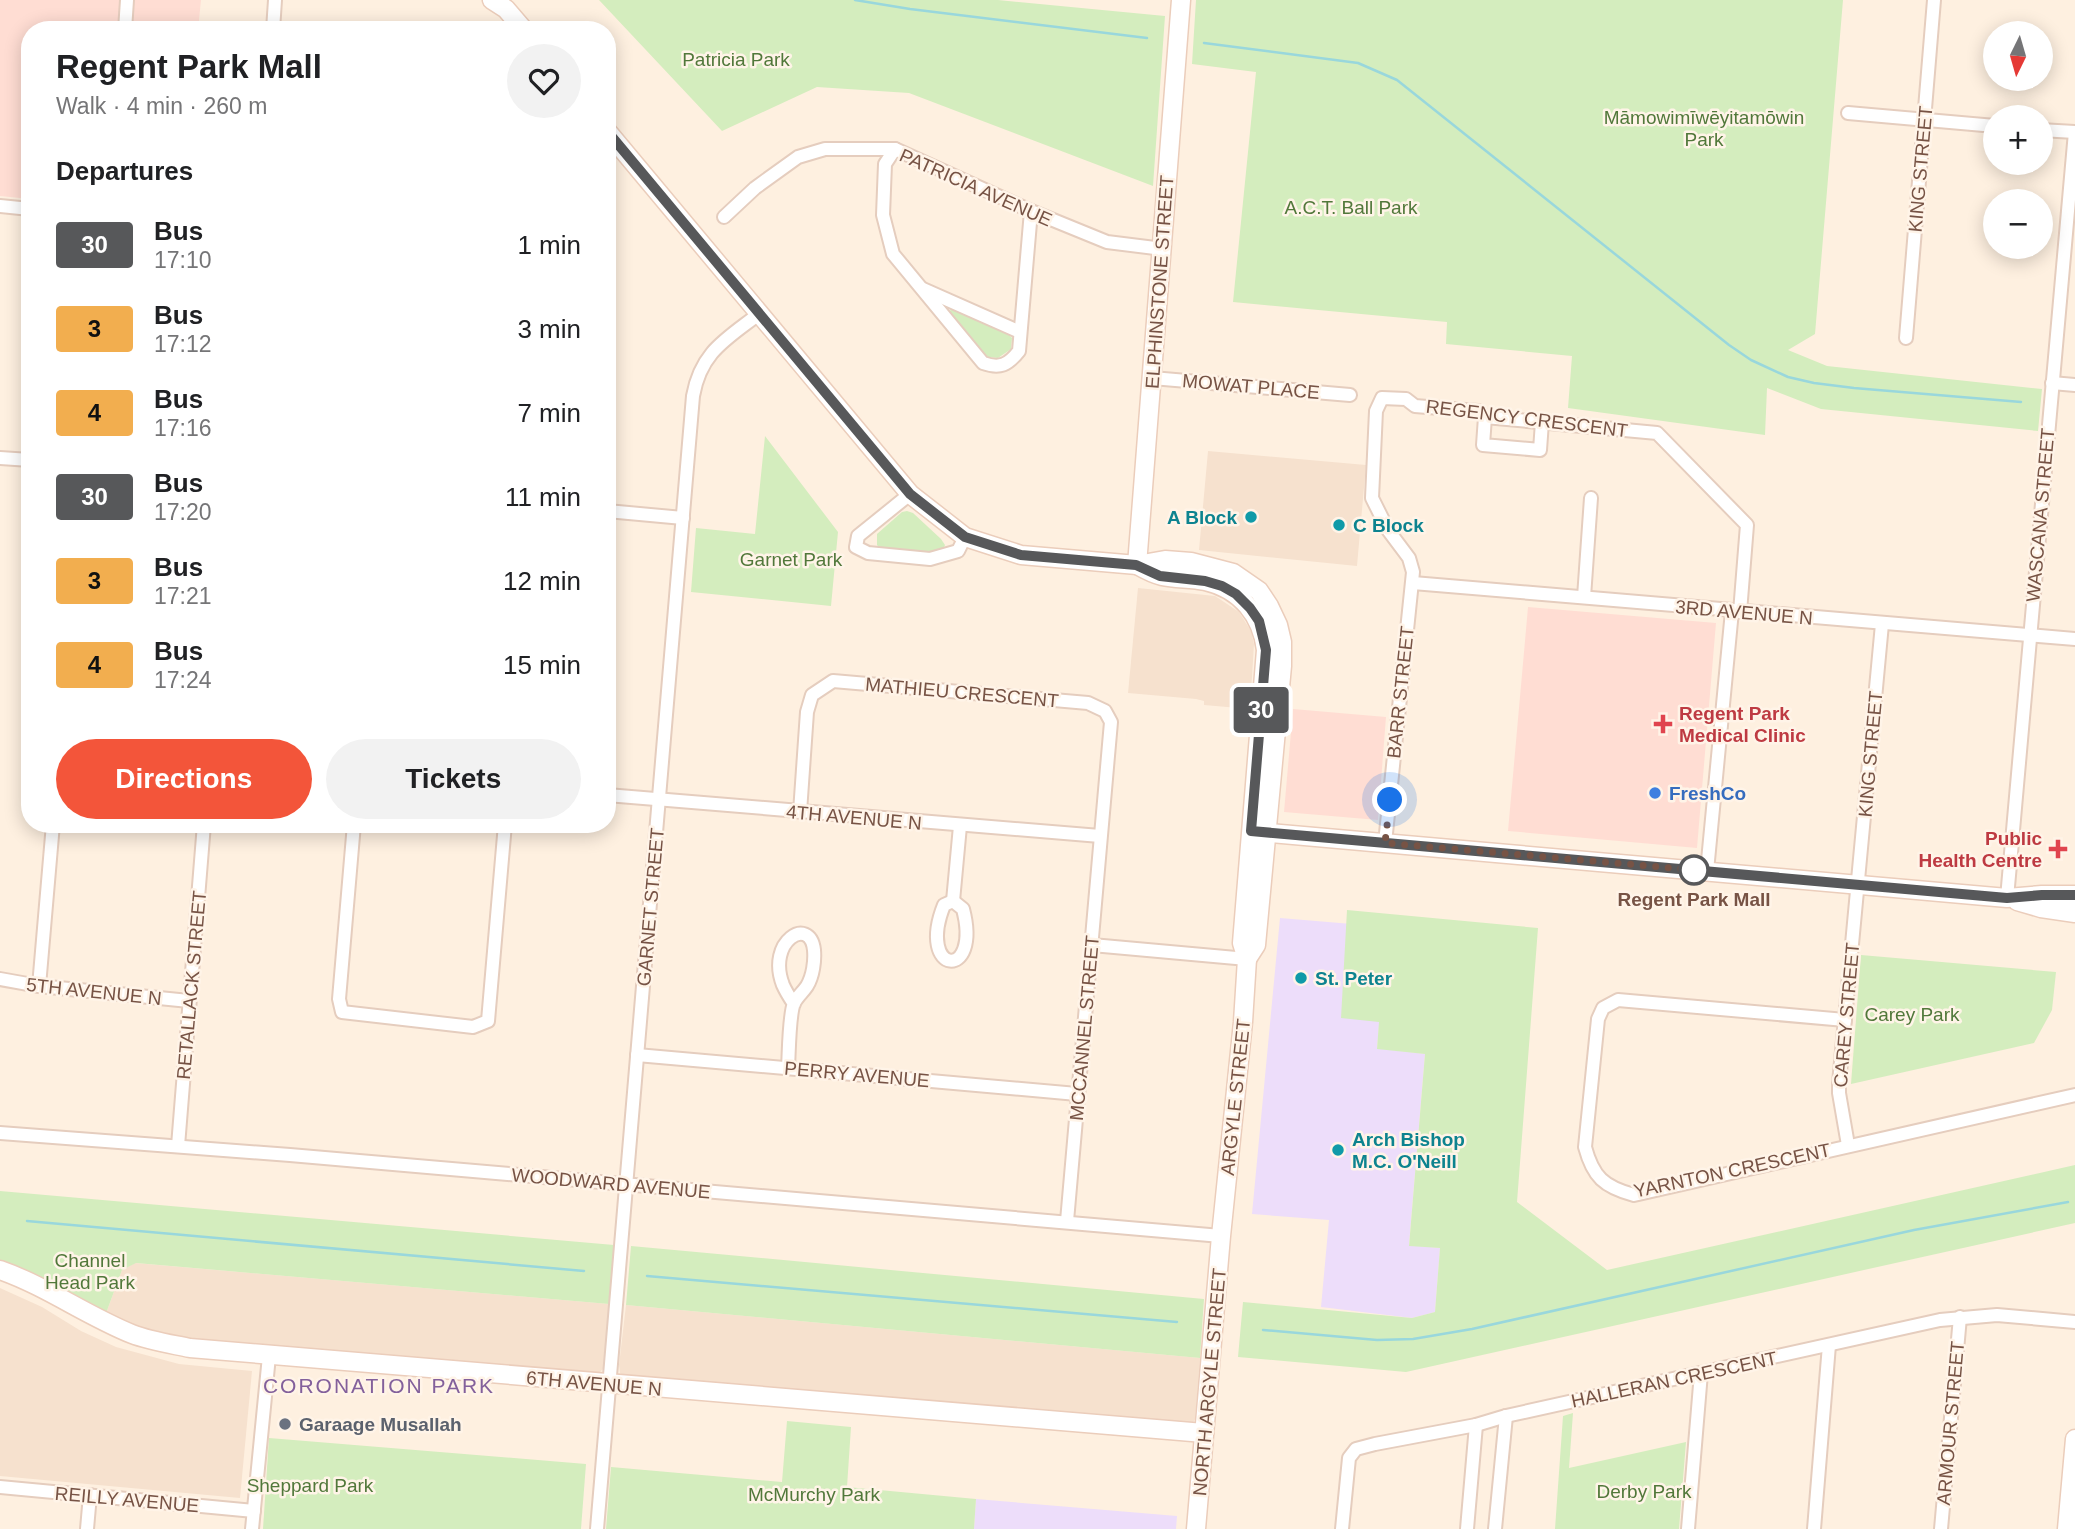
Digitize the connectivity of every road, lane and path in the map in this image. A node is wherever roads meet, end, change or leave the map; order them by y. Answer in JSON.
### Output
{"nodes":[{"id":1,"x":127,"y":0,"type":"edge"},
{"id":2,"x":275,"y":0,"type":"edge"},
{"id":3,"x":492,"y":0,"type":"edge"},
{"id":4,"x":1181,"y":0,"type":"edge"},
{"id":5,"x":1934,"y":0,"type":"edge"},
{"id":6,"x":126,"y":21,"type":"edge"},
{"id":7,"x":274,"y":21,"type":"edge"},
{"id":8,"x":516,"y":21,"type":"edge"},
{"id":9,"x":1848,"y":113,"type":"dead end"},
{"id":10,"x":1923,"y":121,"type":"junction"},
{"id":11,"x":1983,"y":125,"type":"edge"},
{"id":12,"x":2053,"y":131,"type":"edge"},
{"id":13,"x":2075,"y":132,"type":"edge"},
{"id":14,"x":616,"y":146,"type":"edge"},
{"id":15,"x":895,"y":149,"type":"junction"},
{"id":16,"x":0,"y":206,"type":"edge"},
{"id":17,"x":21,"y":208,"type":"edge"},
{"id":18,"x":1031,"y":212,"type":"junction"},
{"id":19,"x":724,"y":217,"type":"dead end"},
{"id":20,"x":1163,"y":249,"type":"junction"},
{"id":21,"x":920,"y":288,"type":"junction"},
{"id":22,"x":760,"y":313,"type":"junction"},
{"id":23,"x":1020,"y":332,"type":"junction"},
{"id":24,"x":1906,"y":338,"type":"dead end"},
{"id":25,"x":1152,"y":378,"type":"junction"},
{"id":26,"x":2052,"y":383,"type":"junction"},
{"id":27,"x":2075,"y":385,"type":"edge"},
{"id":28,"x":1350,"y":395,"type":"dead end"},
{"id":29,"x":1485,"y":417,"type":"junction"},
{"id":30,"x":1542,"y":422,"type":"junction"},
{"id":31,"x":0,"y":458,"type":"edge"},
{"id":32,"x":21,"y":459,"type":"edge"},
{"id":33,"x":910,"y":494,"type":"junction"},
{"id":34,"x":1591,"y":498,"type":"dead end"},
{"id":35,"x":616,"y":512,"type":"edge"},
{"id":36,"x":683,"y":517,"type":"junction"},
{"id":37,"x":965,"y":537,"type":"junction"},
{"id":38,"x":1136,"y":565,"type":"junction"},
{"id":39,"x":1413,"y":583,"type":"junction"},
{"id":40,"x":1584,"y":597,"type":"junction"},
{"id":41,"x":1736,"y":611,"type":"junction"},
{"id":42,"x":1882,"y":624,"type":"junction"},
{"id":43,"x":2029,"y":636,"type":"junction"},
{"id":44,"x":2075,"y":639,"type":"edge"},
{"id":45,"x":616,"y":796,"type":"edge"},
{"id":46,"x":659,"y":800,"type":"junction"},
{"id":47,"x":800,"y":812,"type":"junction"},
{"id":48,"x":960,"y":826,"type":"junction"},
{"id":49,"x":1259,"y":832,"type":"junction"},
{"id":50,"x":52,"y":833,"type":"edge"},
{"id":51,"x":203,"y":833,"type":"edge"},
{"id":52,"x":353,"y":833,"type":"edge"},
{"id":53,"x":504,"y":833,"type":"edge"},
{"id":54,"x":1100,"y":836,"type":"junction"},
{"id":55,"x":1385,"y":843,"type":"junction"},
{"id":56,"x":1707,"y":871,"type":"junction"},
{"id":57,"x":1858,"y":884,"type":"junction"},
{"id":58,"x":2075,"y":895,"type":"edge"},
{"id":59,"x":2007,"y":898,"type":"junction"},
{"id":60,"x":953,"y":901,"type":"dead end"},
{"id":61,"x":2075,"y":913,"type":"edge"},
{"id":62,"x":1091,"y":945,"type":"junction"},
{"id":63,"x":1247,"y":959,"type":"junction"},
{"id":64,"x":0,"y":979,"type":"edge"},
{"id":65,"x":38,"y":986,"type":"junction"},
{"id":66,"x":188,"y":1001,"type":"junction"},
{"id":67,"x":794,"y":1004,"type":"junction"},
{"id":68,"x":1845,"y":1020,"type":"junction"},
{"id":69,"x":637,"y":1055,"type":"junction"},
{"id":70,"x":788,"y":1068,"type":"junction"},
{"id":71,"x":1077,"y":1094,"type":"junction"},
{"id":72,"x":2075,"y":1095,"type":"edge"},
{"id":73,"x":0,"y":1133,"type":"edge"},
{"id":74,"x":1847,"y":1145,"type":"junction"},
{"id":75,"x":178,"y":1146,"type":"junction"},
{"id":76,"x":625,"y":1185,"type":"junction"},
{"id":77,"x":1067,"y":1221,"type":"junction"},
{"id":78,"x":1221,"y":1236,"type":"junction"},
{"id":79,"x":0,"y":1270,"type":"edge"},
{"id":80,"x":1960,"y":1317,"type":"junction"},
{"id":81,"x":2075,"y":1322,"type":"edge"},
{"id":82,"x":1829,"y":1345,"type":"junction"},
{"id":83,"x":269,"y":1356,"type":"junction"},
{"id":84,"x":1701,"y":1373,"type":"junction"},
{"id":85,"x":609,"y":1384,"type":"junction"},
{"id":86,"x":1506,"y":1416,"type":"junction"},
{"id":87,"x":1476,"y":1425,"type":"junction"},
{"id":88,"x":1204,"y":1433,"type":"junction"},
{"id":89,"x":2075,"y":1439,"type":"edge"},
{"id":90,"x":2074,"y":1471,"type":"edge"},
{"id":91,"x":0,"y":1487,"type":"edge"},
{"id":92,"x":90,"y":1495,"type":"junction"},
{"id":93,"x":254,"y":1511,"type":"junction"},
{"id":94,"x":87,"y":1529,"type":"edge"},
{"id":95,"x":253,"y":1529,"type":"edge"},
{"id":96,"x":597,"y":1529,"type":"edge"},
{"id":97,"x":1196,"y":1529,"type":"edge"},
{"id":98,"x":1342,"y":1529,"type":"edge"},
{"id":99,"x":1467,"y":1529,"type":"edge"},
{"id":100,"x":1496,"y":1529,"type":"edge"},
{"id":101,"x":1688,"y":1529,"type":"edge"},
{"id":102,"x":1814,"y":1529,"type":"edge"},
{"id":103,"x":1941,"y":1529,"type":"edge"},
{"id":104,"x":2067,"y":1529,"type":"edge"}],
"edges":[{"from":1,"to":6,"type":"street"},
{"from":2,"to":7,"type":"street"},
{"from":3,"to":8,"type":"street"},
{"from":4,"to":20,"type":"street","name":"ELPHINSTONE STREET"},
{"from":5,"to":10,"type":"street","name":"KING STREET"},
{"from":9,"to":10,"type":"street"},
{"from":10,"to":11,"type":"street"},
{"from":10,"to":24,"type":"street","name":"KING STREET"},
{"from":12,"to":13,"type":"street"},
{"from":13,"to":26,"type":"street","name":"WASCANA STREET"},
{"from":14,"to":22,"type":"street"},
{"from":15,"to":18,"type":"street","name":"PATRICIA AVENUE"},
{"from":15,"to":19,"type":"street","name":"PATRICIA AVENUE"},
{"from":15,"to":21,"type":"street"},
{"from":16,"to":17,"type":"street"},
{"from":18,"to":20,"type":"street","name":"PATRICIA AVENUE"},
{"from":18,"to":23,"type":"street"},
{"from":20,"to":25,"type":"street","name":"ELPHINSTONE STREET"},
{"from":21,"to":23,"type":"street"},
{"from":21,"to":23,"type":"street"},
{"from":22,"to":33,"type":"street"},
{"from":22,"to":36,"type":"street","name":"GARNET STREET"},
{"from":25,"to":28,"type":"street","name":"MOWAT PLACE"},
{"from":25,"to":38,"type":"street","name":"ELPHINSTONE STREET"},
{"from":26,"to":27,"type":"street"},
{"from":26,"to":43,"type":"street","name":"WASCANA STREET"},
{"from":29,"to":30,"type":"street","name":"REGENCY CRESCENT"},
{"from":29,"to":30,"type":"street"},
{"from":29,"to":39,"type":"street","name":"REGENCY CRESCENT"},
{"from":30,"to":41,"type":"street","name":"REGENCY CRESCENT"},
{"from":31,"to":32,"type":"street"},
{"from":33,"to":37,"type":"street"},
{"from":33,"to":37,"type":"street"},
{"from":34,"to":40,"type":"street"},
{"from":35,"to":36,"type":"street"},
{"from":36,"to":46,"type":"street","name":"GARNET STREET"},
{"from":37,"to":38,"type":"street"},
{"from":38,"to":49,"type":"street","name":"ARGYLE STREET"},
{"from":38,"to":49,"type":"street","name":"ARGYLE STREET"},
{"from":39,"to":40,"type":"street","name":"3RD AVENUE N"},
{"from":39,"to":55,"type":"street","name":"BARR STREET"},
{"from":40,"to":41,"type":"street","name":"3RD AVENUE N"},
{"from":41,"to":42,"type":"street","name":"3RD AVENUE N"},
{"from":41,"to":56,"type":"street","name":"REGENCY CRESCENT"},
{"from":42,"to":43,"type":"street","name":"3RD AVENUE N"},
{"from":42,"to":57,"type":"street","name":"KING STREET"},
{"from":43,"to":44,"type":"street","name":"3RD AVENUE N"},
{"from":43,"to":59,"type":"street","name":"WASCANA STREET"},
{"from":45,"to":46,"type":"street","name":"4TH AVENUE N"},
{"from":46,"to":47,"type":"street","name":"4TH AVENUE N"},
{"from":46,"to":69,"type":"street","name":"GARNET STREET"},
{"from":47,"to":48,"type":"street","name":"4TH AVENUE N"},
{"from":47,"to":54,"type":"street","name":"MATHIEU CRESCENT"},
{"from":48,"to":54,"type":"street","name":"4TH AVENUE N"},
{"from":48,"to":60,"type":"street"},
{"from":49,"to":55,"type":"street"},
{"from":49,"to":63,"type":"street","name":"ARGYLE STREET"},
{"from":50,"to":65,"type":"street"},
{"from":51,"to":66,"type":"street","name":"RETALLACK STREET"},
{"from":52,"to":53,"type":"street"},
{"from":54,"to":62,"type":"street","name":"MCCANNEL STREET"},
{"from":55,"to":56,"type":"street"},
{"from":56,"to":57,"type":"street"},
{"from":57,"to":59,"type":"street"},
{"from":57,"to":68,"type":"street","name":"CAREY STREET"},
{"from":58,"to":59,"type":"street"},
{"from":59,"to":61,"type":"street"},
{"from":62,"to":63,"type":"street"},
{"from":62,"to":71,"type":"street","name":"MCCANNEL STREET"},
{"from":63,"to":78,"type":"street","name":"ARGYLE STREET"},
{"from":64,"to":65,"type":"street","name":"5TH AVENUE N"},
{"from":65,"to":66,"type":"street","name":"5TH AVENUE N"},
{"from":66,"to":75,"type":"street","name":"RETALLACK STREET"},
{"from":67,"to":67,"type":"street"},
{"from":67,"to":70,"type":"street"},
{"from":68,"to":74,"type":"street","name":"CAREY STREET"},
{"from":68,"to":74,"type":"street","name":"YARNTON CRESCENT"},
{"from":69,"to":70,"type":"street","name":"PERRY AVENUE"},
{"from":69,"to":76,"type":"street","name":"GARNET STREET"},
{"from":70,"to":71,"type":"street","name":"PERRY AVENUE"},
{"from":71,"to":77,"type":"street","name":"MCCANNEL STREET"},
{"from":72,"to":74,"type":"street","name":"YARNTON CRESCENT"},
{"from":73,"to":75,"type":"street","name":"WOODWARD AVENUE"},
{"from":75,"to":76,"type":"street","name":"WOODWARD AVENUE"},
{"from":76,"to":77,"type":"street","name":"WOODWARD AVENUE"},
{"from":76,"to":85,"type":"street","name":"GARNET STREET"},
{"from":77,"to":78,"type":"street","name":"WOODWARD AVENUE"},
{"from":78,"to":88,"type":"street","name":"NORTH ARGYLE STREET"},
{"from":79,"to":83,"type":"street","name":"6TH AVENUE N"},
{"from":80,"to":81,"type":"street","name":"HALLERAN CRESCENT"},
{"from":80,"to":82,"type":"street","name":"HALLERAN CRESCENT"},
{"from":80,"to":103,"type":"street","name":"ARMOUR STREET"},
{"from":82,"to":84,"type":"street","name":"HALLERAN CRESCENT"},
{"from":82,"to":102,"type":"street"},
{"from":83,"to":85,"type":"street","name":"6TH AVENUE N"},
{"from":83,"to":93,"type":"street"},
{"from":84,"to":86,"type":"street","name":"HALLERAN CRESCENT"},
{"from":84,"to":101,"type":"street"},
{"from":85,"to":88,"type":"street","name":"6TH AVENUE N"},
{"from":85,"to":96,"type":"street","name":"GARNET STREET"},
{"from":86,"to":87,"type":"street","name":"HALLERAN CRESCENT"},
{"from":86,"to":100,"type":"street"},
{"from":87,"to":98,"type":"street","name":"HALLERAN CRESCENT"},
{"from":87,"to":99,"type":"street"},
{"from":88,"to":97,"type":"street","name":"NORTH ARGYLE STREET"},
{"from":89,"to":90,"type":"street"},
{"from":90,"to":104,"type":"street"},
{"from":91,"to":92,"type":"street","name":"REILLY AVENUE"},
{"from":92,"to":93,"type":"street","name":"REILLY AVENUE"},
{"from":92,"to":94,"type":"street"},
{"from":93,"to":95,"type":"street"}]}
